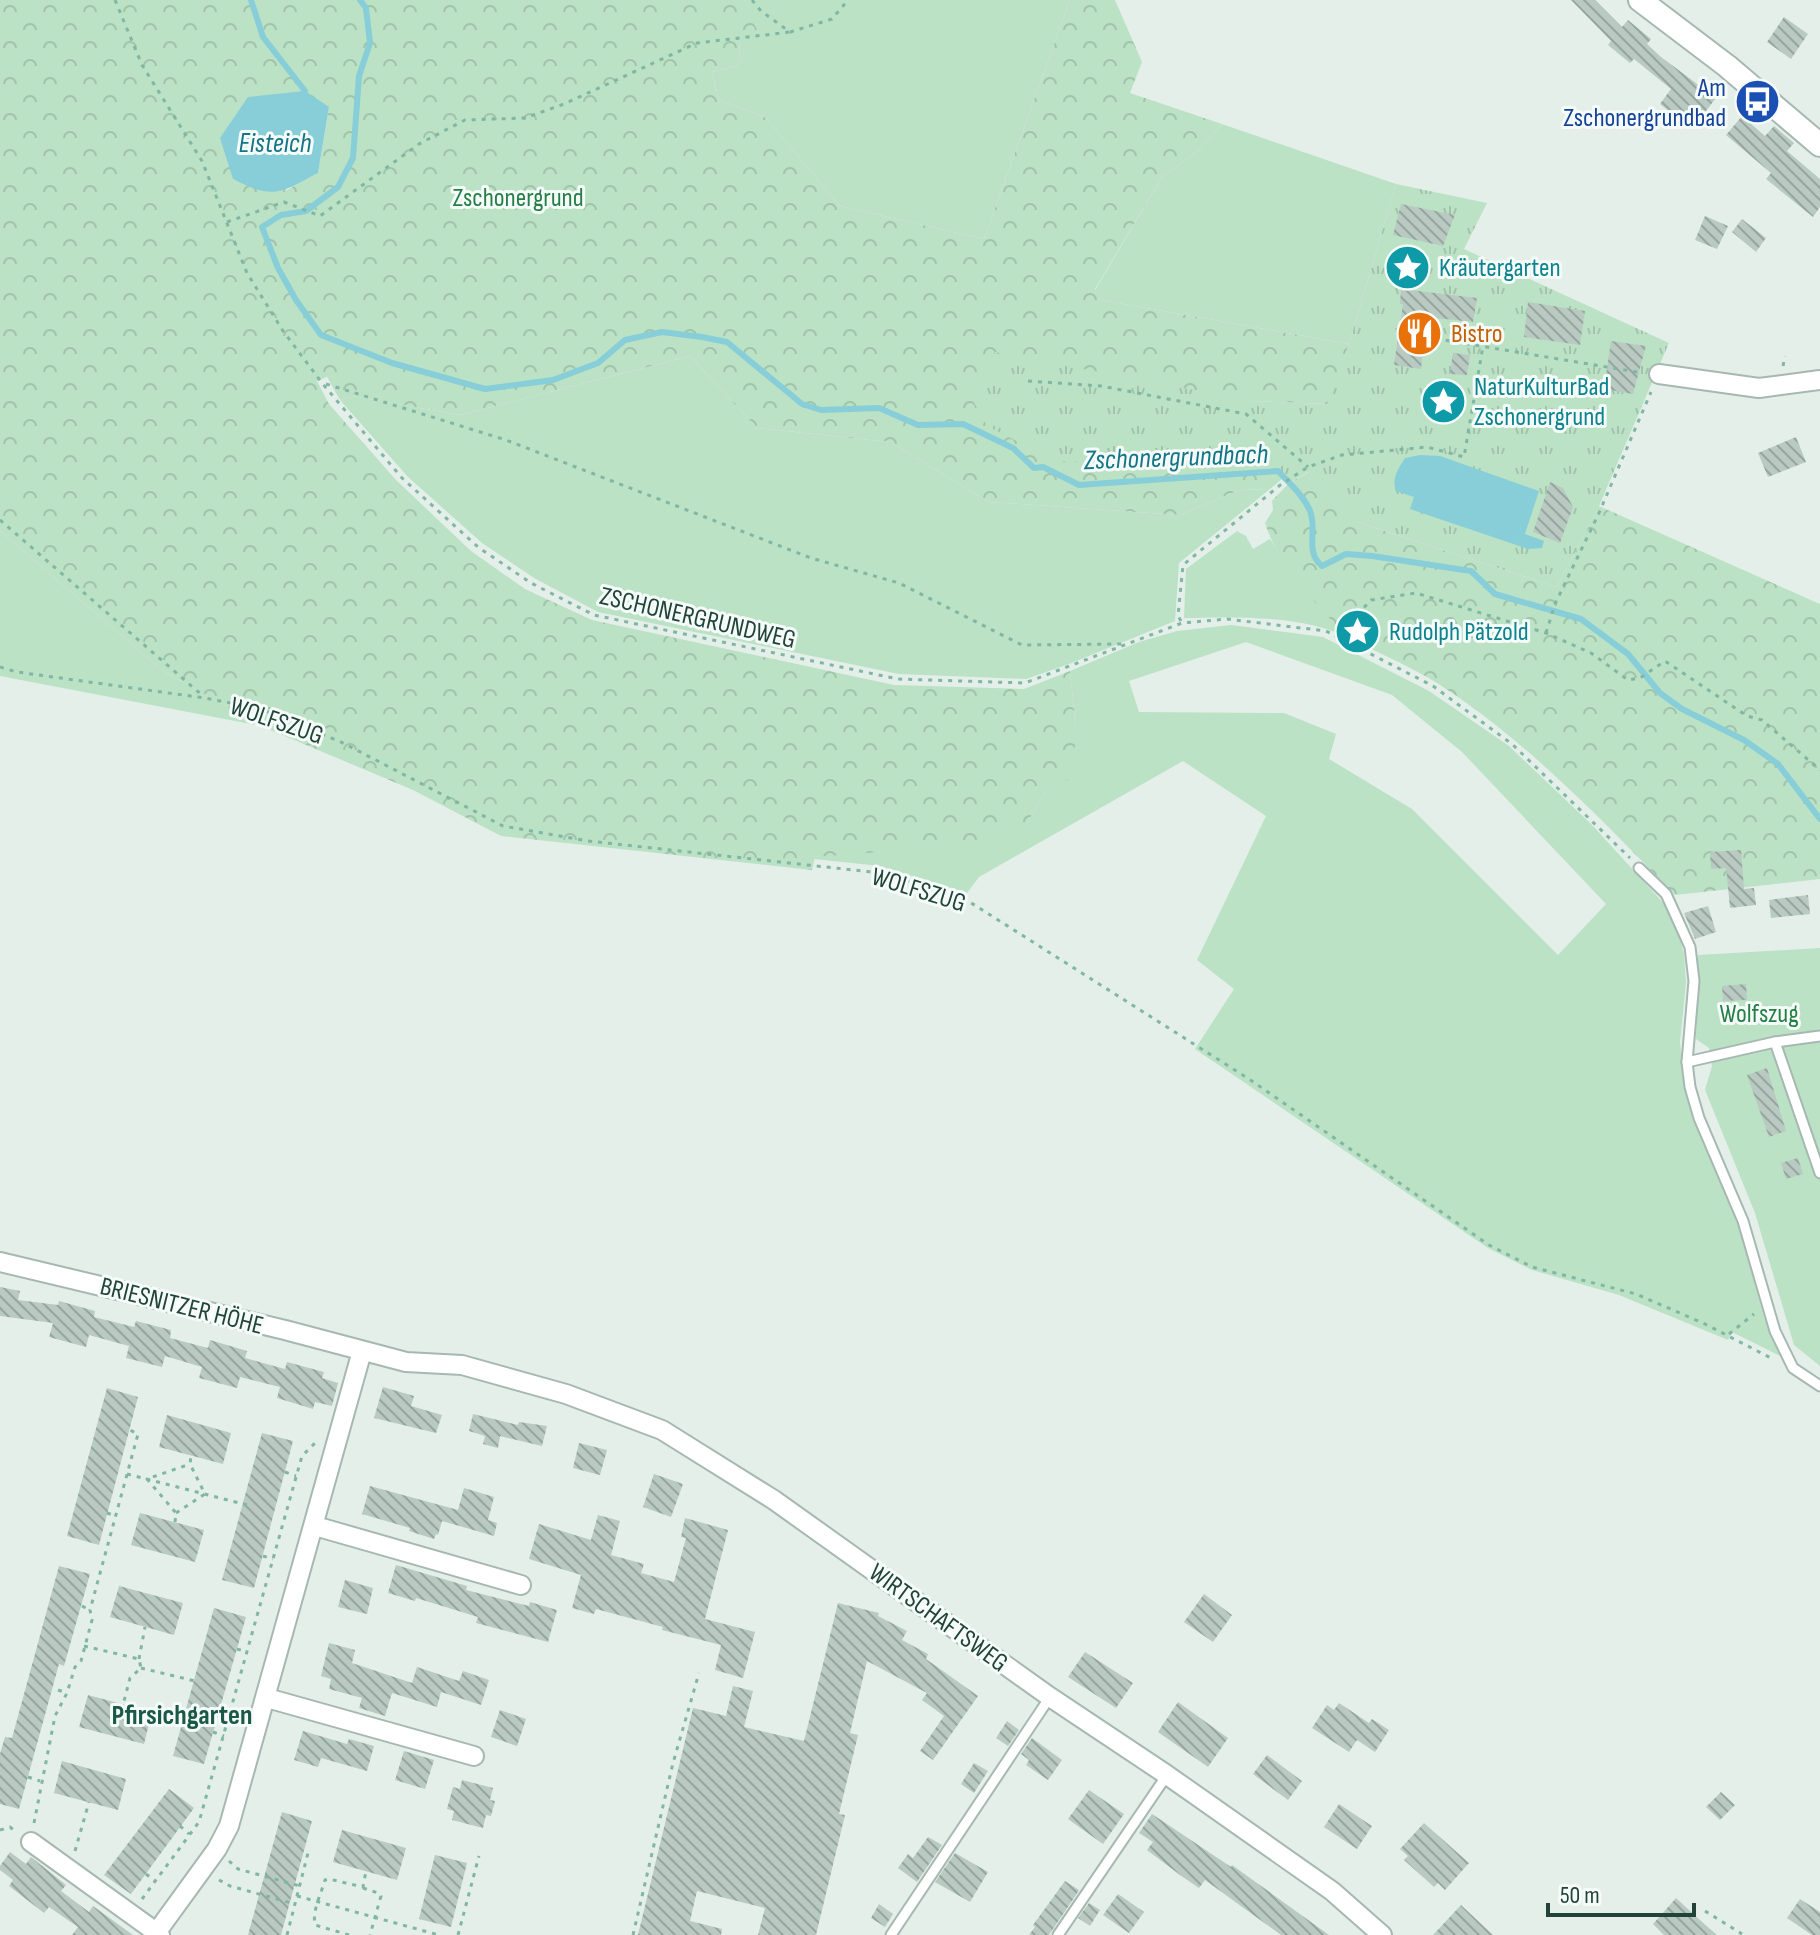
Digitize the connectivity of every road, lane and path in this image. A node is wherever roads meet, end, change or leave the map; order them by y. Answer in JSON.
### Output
{"nodes":[{"id":1,"x":115,"y":0,"type":"edge"},
{"id":2,"x":752,"y":0,"type":"edge"},
{"id":3,"x":848,"y":0,"type":"edge"},
{"id":4,"x":1640,"y":0,"type":"edge"},
{"id":5,"x":790,"y":32,"type":"junction"},
{"id":6,"x":1820,"y":145,"type":"edge"},
{"id":7,"x":227,"y":222,"type":"junction"},
{"id":8,"x":1426,"y":337,"type":"dead end"},
{"id":9,"x":1483,"y":346,"type":"junction"},
{"id":10,"x":1659,"y":374,"type":"junction"},
{"id":11,"x":1820,"y":380,"type":"edge"},
{"id":12,"x":1028,"y":381,"type":"dead end"},
{"id":13,"x":322,"y":383,"type":"junction"},
{"id":14,"x":1308,"y":467,"type":"junction"},
{"id":15,"x":0,"y":520,"type":"edge"},
{"id":16,"x":1182,"y":623,"type":"junction"},
{"id":17,"x":1546,"y":633,"type":"junction"},
{"id":18,"x":1337,"y":637,"type":"junction"},
{"id":19,"x":1125,"y":644,"type":"junction"},
{"id":20,"x":0,"y":667,"type":"edge"},
{"id":21,"x":205,"y":698,"type":"junction"},
{"id":22,"x":1820,"y":770,"type":"edge"},
{"id":23,"x":1639,"y":868,"type":"joint"},
{"id":24,"x":1820,"y":1036,"type":"edge"},
{"id":25,"x":1775,"y":1042,"type":"junction"},
{"id":26,"x":1687,"y":1062,"type":"junction"},
{"id":27,"x":1820,"y":1173,"type":"edge"},
{"id":28,"x":0,"y":1262,"type":"edge"},
{"id":29,"x":1766,"y":1303,"type":"junction"},
{"id":30,"x":1728,"y":1335,"type":"junction"},
{"id":31,"x":362,"y":1351,"type":"junction"},
{"id":32,"x":462,"y":1365,"type":"joint"},
{"id":33,"x":1793,"y":1368,"type":"junction"},
{"id":34,"x":1820,"y":1386,"type":"edge"},
{"id":35,"x":130,"y":1430,"type":"dead end"},
{"id":36,"x":341,"y":1430,"type":"junction"},
{"id":37,"x":191,"y":1456,"type":"dead end"},
{"id":38,"x":190,"y":1464,"type":"junction"},
{"id":39,"x":285,"y":1472,"type":"dead end"},
{"id":40,"x":127,"y":1474,"type":"junction"},
{"id":41,"x":296,"y":1476,"type":"junction"},
{"id":42,"x":147,"y":1479,"type":"junction"},
{"id":43,"x":205,"y":1494,"type":"junction"},
{"id":44,"x":247,"y":1505,"type":"dead end"},
{"id":45,"x":107,"y":1513,"type":"dead end"},
{"id":46,"x":176,"y":1513,"type":"junction"},
{"id":47,"x":116,"y":1516,"type":"junction"},
{"id":48,"x":175,"y":1522,"type":"dead end"},
{"id":49,"x":315,"y":1526,"type":"junction"},
{"id":50,"x":263,"y":1556,"type":"dead end"},
{"id":51,"x":273,"y":1559,"type":"junction"},
{"id":52,"x":521,"y":1585,"type":"dead end"},
{"id":53,"x":82,"y":1606,"type":"dead end"},
{"id":54,"x":90,"y":1610,"type":"junction"},
{"id":55,"x":145,"y":1627,"type":"dead end"},
{"id":56,"x":84,"y":1646,"type":"junction"},
{"id":57,"x":237,"y":1649,"type":"dead end"},
{"id":58,"x":247,"y":1652,"type":"junction"},
{"id":59,"x":139,"y":1659,"type":"junction"},
{"id":60,"x":141,"y":1668,"type":"junction"},
{"id":61,"x":699,"y":1673,"type":"dead end"},
{"id":62,"x":199,"y":1682,"type":"dead end"},
{"id":63,"x":58,"y":1690,"type":"dead end"},
{"id":64,"x":67,"y":1693,"type":"junction"},
{"id":65,"x":1050,"y":1697,"type":"junction"},
{"id":66,"x":267,"y":1698,"type":"junction"},
{"id":67,"x":123,"y":1705,"type":"dead end"},
{"id":68,"x":213,"y":1732,"type":"dead end"},
{"id":69,"x":224,"y":1736,"type":"junction"},
{"id":70,"x":474,"y":1756,"type":"dead end"},
{"id":71,"x":1167,"y":1775,"type":"junction"},
{"id":72,"x":28,"y":1777,"type":"dead end"},
{"id":73,"x":40,"y":1781,"type":"junction"},
{"id":74,"x":89,"y":1802,"type":"dead end"},
{"id":75,"x":180,"y":1826,"type":"dead end"},
{"id":76,"x":189,"y":1834,"type":"junction"},
{"id":77,"x":31,"y":1842,"type":"joint"},
{"id":78,"x":217,"y":1849,"type":"junction"},
{"id":79,"x":303,"y":1851,"type":"dead end"},
{"id":80,"x":479,"y":1856,"type":"dead end"},
{"id":81,"x":204,"y":1868,"type":"junction"},
{"id":82,"x":68,"y":1869,"type":"junction"},
{"id":83,"x":366,"y":1871,"type":"dead end"},
{"id":84,"x":146,"y":1874,"type":"dead end"},
{"id":85,"x":155,"y":1881,"type":"junction"},
{"id":86,"x":300,"y":1886,"type":"junction"},
{"id":87,"x":363,"y":1887,"type":"junction"},
{"id":88,"x":297,"y":1896,"type":"junction"},
{"id":89,"x":318,"y":1902,"type":"junction"},
{"id":90,"x":295,"y":1904,"type":"junction"},
{"id":91,"x":1705,"y":1911,"type":"dead end"},
{"id":92,"x":131,"y":1915,"type":"junction"},
{"id":93,"x":375,"y":1917,"type":"junction"},
{"id":94,"x":158,"y":1934,"type":"edge"},
{"id":95,"x":287,"y":1935,"type":"edge"},
{"id":96,"x":350,"y":1935,"type":"edge"},
{"id":97,"x":370,"y":1935,"type":"edge"},
{"id":98,"x":439,"y":1935,"type":"edge"},
{"id":99,"x":458,"y":1935,"type":"edge"},
{"id":100,"x":633,"y":1935,"type":"edge"},
{"id":101,"x":891,"y":1935,"type":"edge"},
{"id":102,"x":1058,"y":1935,"type":"edge"},
{"id":103,"x":1382,"y":1935,"type":"edge"},
{"id":104,"x":1743,"y":1935,"type":"edge"}],
"edges":[{"from":1,"to":7,"type":"path","name":"ZSCHONERGRUNDWEG"},
{"from":2,"to":5,"type":"path"},
{"from":3,"to":5,"type":"path"},
{"from":4,"to":6,"type":"street"},
{"from":5,"to":7,"type":"path"},
{"from":7,"to":13,"type":"path","name":"ZSCHONERGRUNDWEG"},
{"from":8,"to":9,"type":"path"},
{"from":9,"to":10,"type":"path"},
{"from":9,"to":14,"type":"path"},
{"from":10,"to":11,"type":"street"},
{"from":10,"to":17,"type":"path"},
{"from":12,"to":14,"type":"path"},
{"from":13,"to":19,"type":"path"},
{"from":13,"to":19,"type":"path","name":"ZSCHONERGRUNDWEG"},
{"from":14,"to":16,"type":"path"},
{"from":15,"to":21,"type":"path"},
{"from":16,"to":18,"type":"path","name":"ZSCHONERGRUNDWEG"},
{"from":16,"to":19,"type":"path","name":"ZSCHONERGRUNDWEG"},
{"from":17,"to":18,"type":"path"},
{"from":17,"to":22,"type":"path"},
{"from":18,"to":23,"type":"path","name":"ZSCHONERGRUNDWEG"},
{"from":20,"to":21,"type":"path","name":"WOLFSZUG"},
{"from":21,"to":30,"type":"path","name":"WOLFSZUG"},
{"from":23,"to":26,"type":"lane"},
{"from":24,"to":25,"type":"lane"},
{"from":25,"to":26,"type":"lane"},
{"from":25,"to":27,"type":"lane"},
{"from":26,"to":29,"type":"lane"},
{"from":28,"to":31,"type":"street","name":"BRIESNITZER HÖHE"},
{"from":29,"to":30,"type":"path"},
{"from":29,"to":33,"type":"lane"},
{"from":30,"to":33,"type":"path","name":"WOLFSZUG"},
{"from":31,"to":32,"type":"street","name":"BRIESNITZER HÖHE"},
{"from":31,"to":36,"type":"street"},
{"from":32,"to":65,"type":"street","name":"WIRTSCHAFTSWEG"},
{"from":33,"to":34,"type":"lane"},
{"from":35,"to":40,"type":"path"},
{"from":36,"to":41,"type":"path"},
{"from":36,"to":49,"type":"street"},
{"from":37,"to":38,"type":"path"},
{"from":38,"to":42,"type":"path"},
{"from":38,"to":43,"type":"path"},
{"from":39,"to":41,"type":"path"},
{"from":40,"to":42,"type":"path"},
{"from":40,"to":47,"type":"path"},
{"from":41,"to":51,"type":"path"},
{"from":42,"to":43,"type":"path"},
{"from":42,"to":46,"type":"path"},
{"from":43,"to":44,"type":"path"},
{"from":43,"to":46,"type":"path"},
{"from":45,"to":47,"type":"path"},
{"from":46,"to":48,"type":"path"},
{"from":47,"to":54,"type":"path"},
{"from":49,"to":52,"type":"street"},
{"from":49,"to":66,"type":"street"},
{"from":50,"to":51,"type":"path"},
{"from":51,"to":58,"type":"path"},
{"from":53,"to":54,"type":"path"},
{"from":54,"to":56,"type":"path"},
{"from":55,"to":59,"type":"path"},
{"from":56,"to":59,"type":"path"},
{"from":56,"to":64,"type":"path"},
{"from":57,"to":58,"type":"path"},
{"from":58,"to":69,"type":"path"},
{"from":59,"to":60,"type":"path"},
{"from":60,"to":62,"type":"path"},
{"from":60,"to":67,"type":"path"},
{"from":61,"to":100,"type":"path"},
{"from":63,"to":64,"type":"path"},
{"from":64,"to":73,"type":"path"},
{"from":65,"to":71,"type":"street","name":"WIRTSCHAFTSWEG"},
{"from":65,"to":101,"type":"lane"},
{"from":66,"to":70,"type":"street"},
{"from":66,"to":78,"type":"street"},
{"from":68,"to":69,"type":"path"},
{"from":69,"to":76,"type":"path"},
{"from":71,"to":102,"type":"lane"},
{"from":71,"to":103,"type":"street","name":"WIRTSCHAFTSWEG"},
{"from":72,"to":73,"type":"path"},
{"from":73,"to":77,"type":"path"},
{"from":74,"to":82,"type":"path"},
{"from":75,"to":76,"type":"path"},
{"from":76,"to":85,"type":"path"},
{"from":77,"to":82,"type":"street"},
{"from":78,"to":81,"type":"street"},
{"from":78,"to":86,"type":"path"},
{"from":79,"to":86,"type":"path"},
{"from":80,"to":99,"type":"path"},
{"from":81,"to":90,"type":"path"},
{"from":81,"to":94,"type":"street"},
{"from":82,"to":92,"type":"street"},
{"from":83,"to":87,"type":"path"},
{"from":84,"to":85,"type":"path"},
{"from":85,"to":92,"type":"path"},
{"from":86,"to":88,"type":"path"},
{"from":87,"to":89,"type":"path"},
{"from":87,"to":93,"type":"path"},
{"from":88,"to":89,"type":"path"},
{"from":88,"to":90,"type":"path"},
{"from":89,"to":93,"type":"path"},
{"from":89,"to":96,"type":"path"},
{"from":90,"to":95,"type":"path"},
{"from":91,"to":104,"type":"path"},
{"from":92,"to":94,"type":"street"},
{"from":93,"to":97,"type":"path"},
{"from":93,"to":98,"type":"path"}]}
